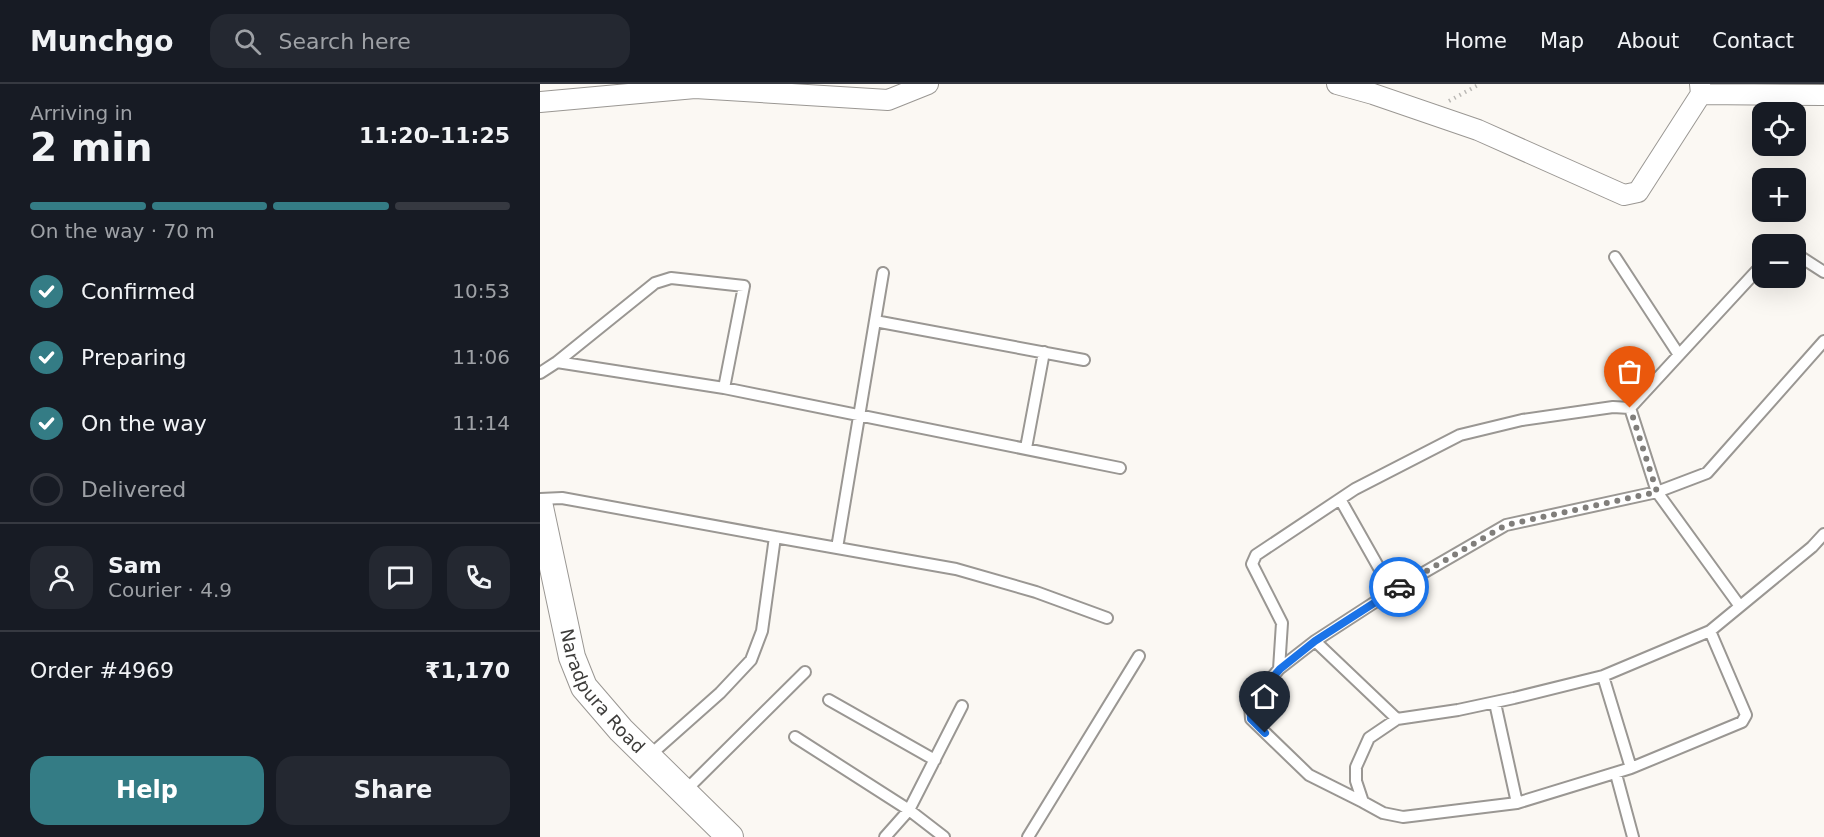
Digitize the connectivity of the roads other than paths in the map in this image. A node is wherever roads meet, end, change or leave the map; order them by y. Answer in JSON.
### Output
{"nodes":[{"id":1,"x":928,"y":84,"type":"edge"},
{"id":2,"x":1337,"y":84,"type":"edge"},
{"id":3,"x":1700,"y":89,"type":"edge"},
{"id":4,"x":582,"y":91,"type":"edge"},
{"id":5,"x":1824,"y":95,"type":"edge"},
{"id":6,"x":540,"y":102,"type":"edge"},
{"id":7,"x":1615,"y":257,"type":"dead end"},
{"id":8,"x":1806,"y":260,"type":"edge"},
{"id":9,"x":1824,"y":272,"type":"edge"},
{"id":10,"x":883,"y":273,"type":"dead end"},
{"id":11,"x":1752,"y":276,"type":"edge"},
{"id":12,"x":875,"y":321,"type":"junction"},
{"id":13,"x":1824,"y":341,"type":"edge"},
{"id":14,"x":1044,"y":352,"type":"junction"},
{"id":15,"x":1679,"y":355,"type":"junction"},
{"id":16,"x":1084,"y":360,"type":"dead end"},
{"id":17,"x":557,"y":362,"type":"junction"},
{"id":18,"x":540,"y":373,"type":"edge"},
{"id":19,"x":724,"y":388,"type":"junction"},
{"id":20,"x":1630,"y":408,"type":"junction"},
{"id":21,"x":860,"y":415,"type":"junction"},
{"id":22,"x":1026,"y":448,"type":"junction"},
{"id":23,"x":1120,"y":468,"type":"dead end"},
{"id":24,"x":1657,"y":492,"type":"junction"},
{"id":25,"x":540,"y":499,"type":"edge"},
{"id":26,"x":1340,"y":500,"type":"junction"},
{"id":27,"x":540,"y":507,"type":"edge"},
{"id":28,"x":1824,"y":534,"type":"edge"},
{"id":29,"x":775,"y":537,"type":"junction"},
{"id":30,"x":837,"y":548,"type":"junction"},
{"id":31,"x":1392,"y":591,"type":"junction"},
{"id":32,"x":1739,"y":605,"type":"junction"},
{"id":33,"x":1107,"y":618,"type":"dead end"},
{"id":34,"x":1710,"y":631,"type":"junction"},
{"id":35,"x":1315,"y":641,"type":"junction"},
{"id":36,"x":1139,"y":656,"type":"dead end"},
{"id":37,"x":1280,"y":669,"type":"junction"},
{"id":38,"x":805,"y":672,"type":"dead end"},
{"id":39,"x":1603,"y":676,"type":"junction"},
{"id":40,"x":829,"y":700,"type":"dead end"},
{"id":41,"x":1495,"y":702,"type":"junction"},
{"id":42,"x":962,"y":706,"type":"dead end"},
{"id":43,"x":1397,"y":719,"type":"junction"},
{"id":44,"x":795,"y":737,"type":"dead end"},
{"id":45,"x":649,"y":756,"type":"junction"},
{"id":46,"x":935,"y":760,"type":"junction"},
{"id":47,"x":1631,"y":768,"type":"junction"},
{"id":48,"x":1616,"y":774,"type":"junction"},
{"id":49,"x":684,"y":791,"type":"junction"},
{"id":50,"x":1363,"y":802,"type":"junction"},
{"id":51,"x":1517,"y":803,"type":"junction"},
{"id":52,"x":909,"y":810,"type":"junction"},
{"id":53,"x":730,"y":837,"type":"edge"},
{"id":54,"x":885,"y":837,"type":"edge"},
{"id":55,"x":944,"y":837,"type":"edge"},
{"id":56,"x":1028,"y":837,"type":"edge"},
{"id":57,"x":1633,"y":837,"type":"edge"}],
"edges":[{"from":1,"to":4,"type":"street"},
{"from":2,"to":3,"type":"street"},
{"from":3,"to":5,"type":"street"},
{"from":4,"to":6,"type":"street"},
{"from":7,"to":15,"type":"lane"},
{"from":8,"to":9,"type":"lane"},
{"from":10,"to":12,"type":"lane"},
{"from":11,"to":15,"type":"lane"},
{"from":12,"to":14,"type":"lane"},
{"from":12,"to":21,"type":"lane"},
{"from":13,"to":24,"type":"lane"},
{"from":14,"to":16,"type":"lane"},
{"from":14,"to":22,"type":"lane"},
{"from":15,"to":20,"type":"lane"},
{"from":17,"to":18,"type":"lane"},
{"from":17,"to":19,"type":"lane"},
{"from":17,"to":19,"type":"lane"},
{"from":19,"to":21,"type":"lane"},
{"from":20,"to":24,"type":"lane"},
{"from":20,"to":26,"type":"lane"},
{"from":21,"to":22,"type":"lane"},
{"from":21,"to":30,"type":"lane"},
{"from":22,"to":23,"type":"lane"},
{"from":24,"to":31,"type":"lane"},
{"from":24,"to":32,"type":"lane"},
{"from":25,"to":29,"type":"lane"},
{"from":26,"to":31,"type":"lane"},
{"from":26,"to":37,"type":"lane"},
{"from":27,"to":45,"type":"street","name":"Naradpura Road"},
{"from":28,"to":32,"type":"lane"},
{"from":29,"to":30,"type":"lane"},
{"from":29,"to":45,"type":"lane"},
{"from":30,"to":33,"type":"lane"},
{"from":31,"to":35,"type":"lane"},
{"from":32,"to":34,"type":"lane"},
{"from":34,"to":39,"type":"lane"},
{"from":34,"to":47,"type":"lane"},
{"from":35,"to":37,"type":"lane"},
{"from":35,"to":43,"type":"lane"},
{"from":36,"to":56,"type":"lane"},
{"from":37,"to":50,"type":"lane"},
{"from":38,"to":49,"type":"lane"},
{"from":39,"to":41,"type":"lane"},
{"from":39,"to":47,"type":"lane"},
{"from":40,"to":46,"type":"lane"},
{"from":41,"to":43,"type":"lane"},
{"from":41,"to":51,"type":"lane"},
{"from":42,"to":46,"type":"lane"},
{"from":43,"to":50,"type":"lane"},
{"from":44,"to":52,"type":"lane"},
{"from":45,"to":49,"type":"street","name":"Naradpura Road"},
{"from":46,"to":52,"type":"lane"},
{"from":47,"to":48,"type":"lane"},
{"from":48,"to":51,"type":"lane"},
{"from":48,"to":57,"type":"lane"},
{"from":49,"to":53,"type":"street","name":"Naradpura Road"},
{"from":50,"to":51,"type":"lane"},
{"from":52,"to":54,"type":"lane"},
{"from":52,"to":55,"type":"lane"}]}
